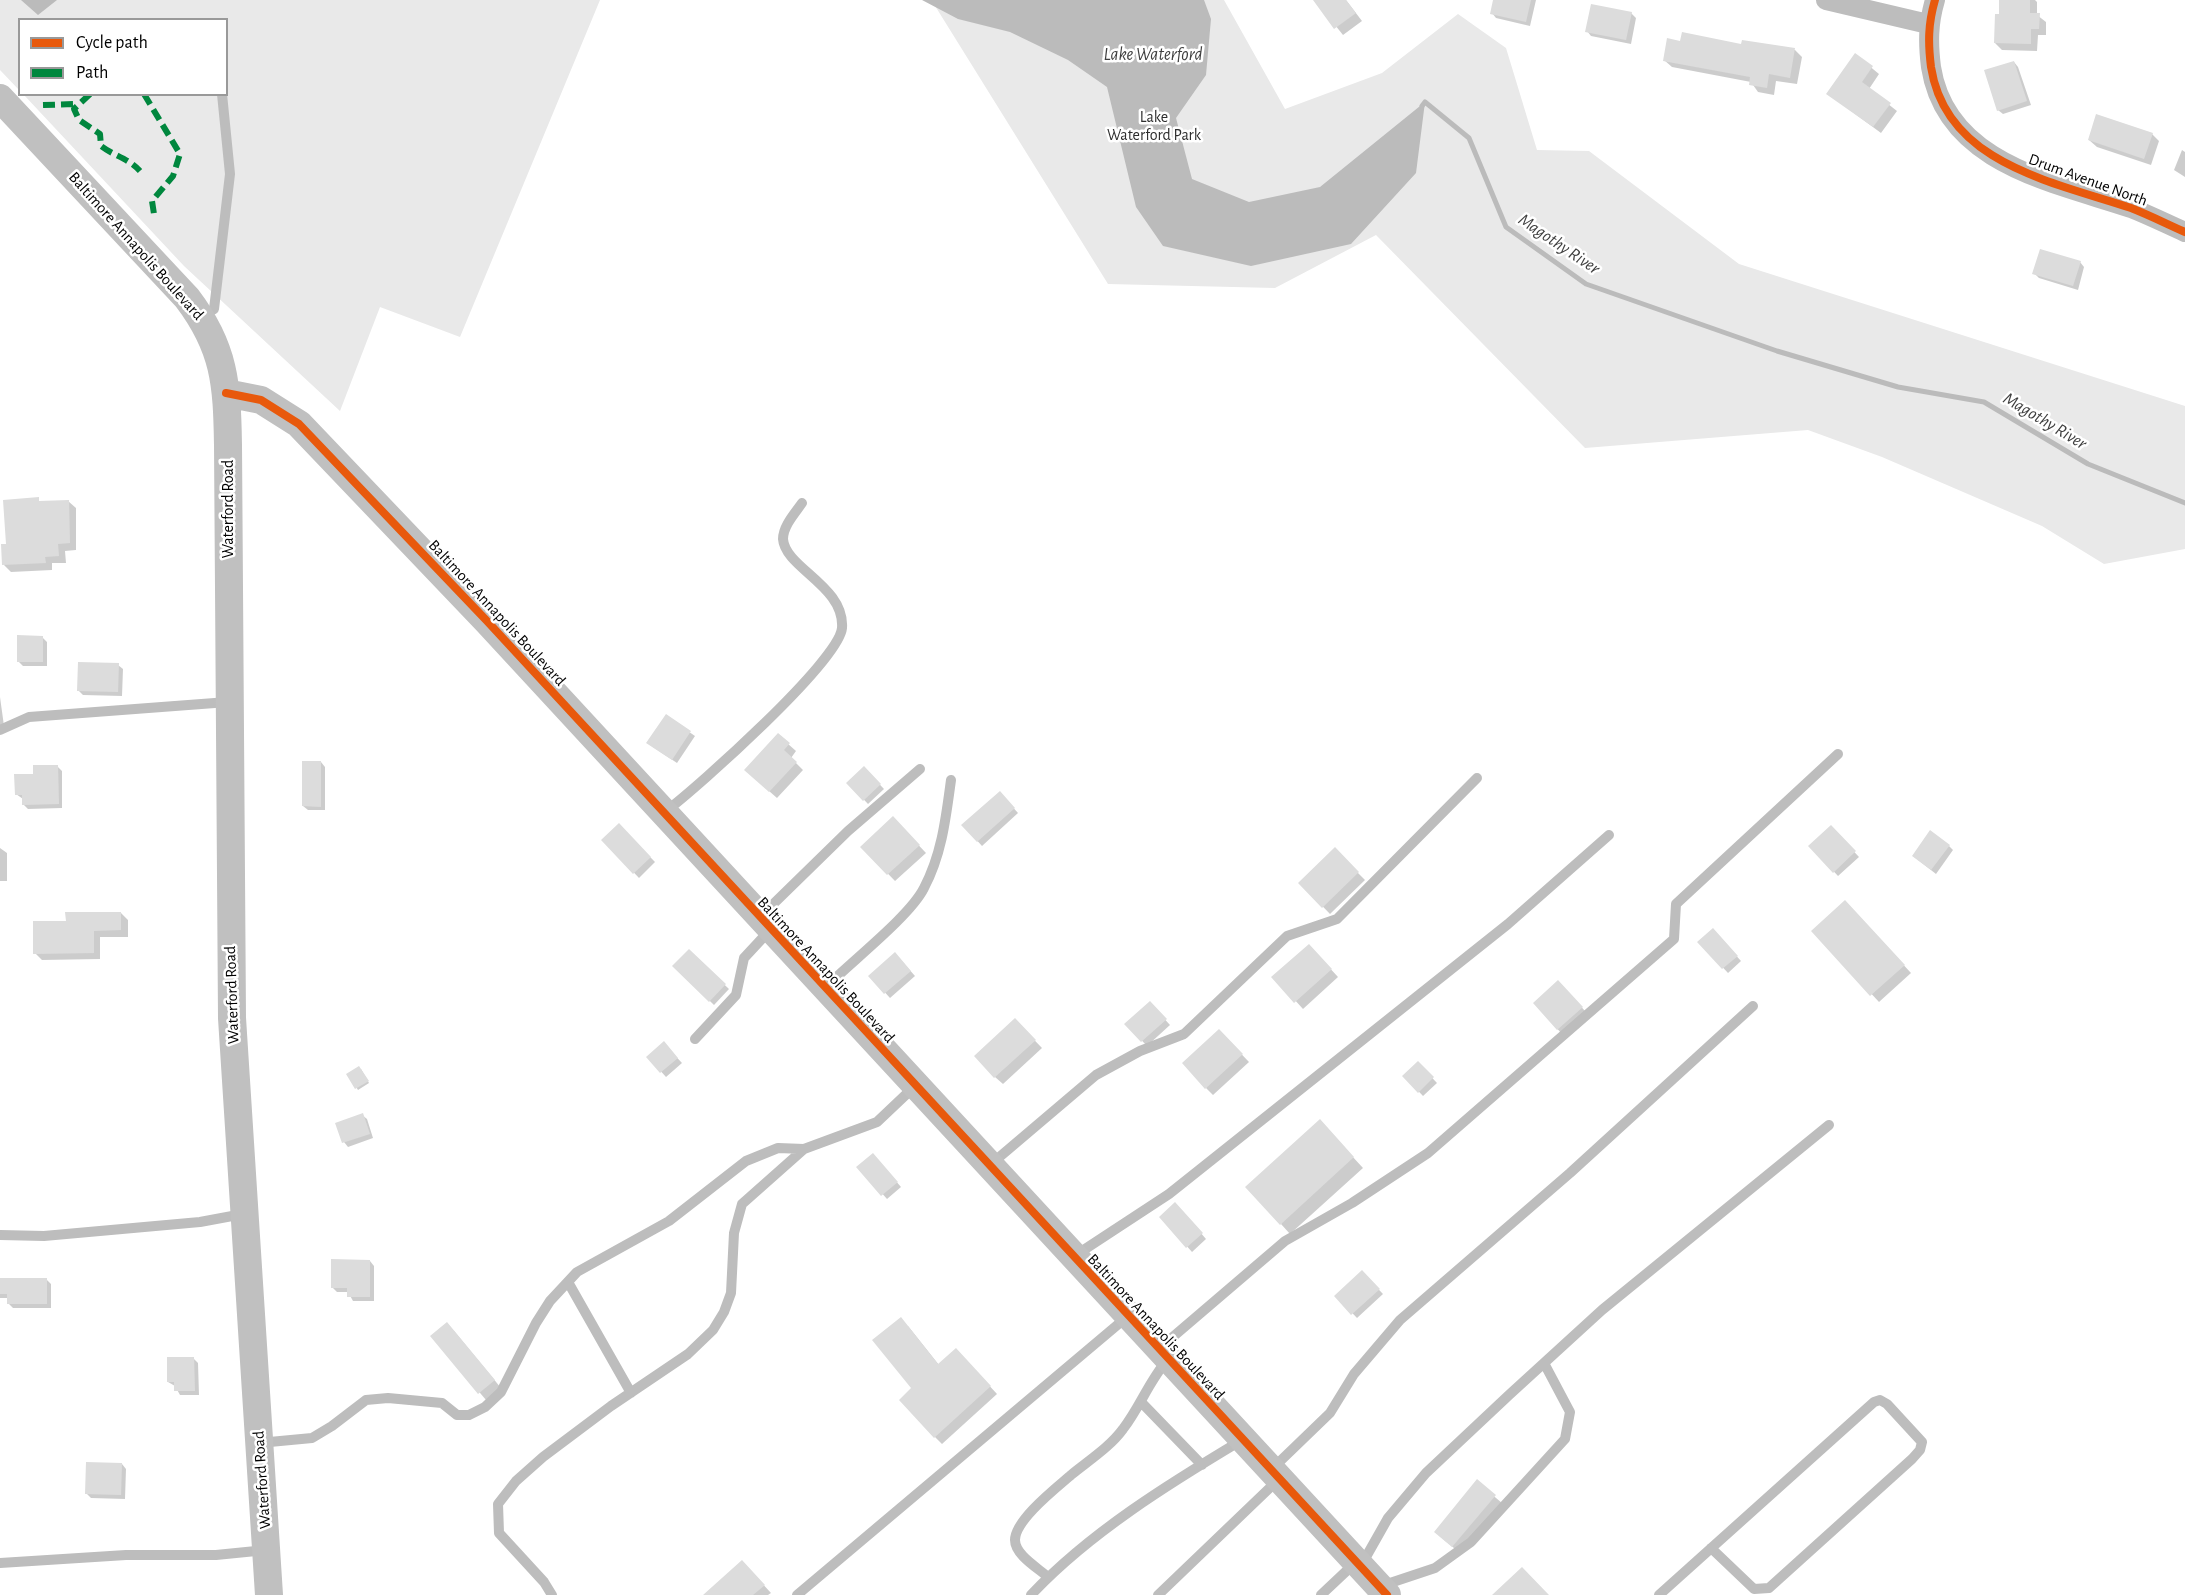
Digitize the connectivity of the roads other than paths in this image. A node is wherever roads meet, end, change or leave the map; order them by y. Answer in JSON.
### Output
{"nodes":[{"id":1,"x":1826,"y":0,"type":"edge"},
{"id":2,"x":1935,"y":0,"type":"edge"},
{"id":3,"x":1928,"y":24,"type":"junction"},
{"id":4,"x":222,"y":96,"type":"edge"},
{"id":5,"x":0,"y":98,"type":"edge"},
{"id":6,"x":2185,"y":232,"type":"edge"},
{"id":7,"x":201,"y":316,"type":"junction"},
{"id":8,"x":226,"y":393,"type":"junction"},
{"id":9,"x":802,"y":503,"type":"dead end"},
{"id":10,"x":228,"y":702,"type":"junction"},
{"id":11,"x":0,"y":730,"type":"edge"},
{"id":12,"x":1838,"y":754,"type":"dead end"},
{"id":13,"x":920,"y":769,"type":"dead end"},
{"id":14,"x":1477,"y":778,"type":"dead end"},
{"id":15,"x":951,"y":780,"type":"dead end"},
{"id":16,"x":663,"y":813,"type":"junction"},
{"id":17,"x":1609,"y":835,"type":"dead end"},
{"id":18,"x":765,"y":924,"type":"junction"},
{"id":19,"x":824,"y":988,"type":"junction"},
{"id":20,"x":1753,"y":1006,"type":"dead end"},
{"id":21,"x":695,"y":1040,"type":"dead end"},
{"id":22,"x":915,"y":1086,"type":"junction"},
{"id":23,"x":1829,"y":1125,"type":"dead end"},
{"id":24,"x":804,"y":1149,"type":"junction"},
{"id":25,"x":989,"y":1166,"type":"junction"},
{"id":26,"x":244,"y":1214,"type":"junction"},
{"id":27,"x":0,"y":1235,"type":"edge"},
{"id":28,"x":1073,"y":1257,"type":"junction"},
{"id":29,"x":567,"y":1282,"type":"junction"},
{"id":30,"x":1128,"y":1316,"type":"junction"},
{"id":31,"x":1163,"y":1354,"type":"junction"},
{"id":32,"x":1544,"y":1363,"type":"junction"},
{"id":33,"x":631,"y":1393,"type":"junction"},
{"id":34,"x":1141,"y":1402,"type":"junction"},
{"id":35,"x":1243,"y":1440,"type":"junction"},
{"id":36,"x":259,"y":1443,"type":"junction"},
{"id":37,"x":1202,"y":1465,"type":"junction"},
{"id":38,"x":1275,"y":1474,"type":"junction"},
{"id":39,"x":1711,"y":1548,"type":"junction"},
{"id":40,"x":266,"y":1550,"type":"junction"},
{"id":41,"x":0,"y":1563,"type":"edge"},
{"id":42,"x":1048,"y":1576,"type":"junction"},
{"id":43,"x":1371,"y":1578,"type":"edge"},
{"id":44,"x":269,"y":1595,"type":"edge"},
{"id":45,"x":552,"y":1595,"type":"edge"},
{"id":46,"x":797,"y":1595,"type":"edge"},
{"id":47,"x":1031,"y":1595,"type":"edge"},
{"id":48,"x":1158,"y":1595,"type":"edge"},
{"id":49,"x":1321,"y":1595,"type":"edge"},
{"id":50,"x":1659,"y":1595,"type":"edge"}],
"edges":[{"from":1,"to":3,"type":"street"},
{"from":2,"to":3,"type":"street"},
{"from":3,"to":6,"type":"street","name":"Drum Avenue North"},
{"from":4,"to":7,"type":"lane"},
{"from":5,"to":7,"type":"street","name":"Baltimore Annapolis Boulevard"},
{"from":7,"to":8,"type":"street","name":"Baltimore Annapolis Boulevard"},
{"from":8,"to":10,"type":"street","name":"Waterford Road"},
{"from":8,"to":16,"type":"street","name":"Baltimore Annapolis Boulevard"},
{"from":9,"to":16,"type":"lane"},
{"from":10,"to":11,"type":"lane"},
{"from":10,"to":26,"type":"street","name":"Waterford Road"},
{"from":12,"to":31,"type":"lane"},
{"from":13,"to":18,"type":"lane"},
{"from":14,"to":25,"type":"lane"},
{"from":15,"to":19,"type":"lane"},
{"from":16,"to":18,"type":"street","name":"Baltimore Annapolis Boulevard"},
{"from":17,"to":28,"type":"lane"},
{"from":18,"to":19,"type":"street","name":"Baltimore Annapolis Boulevard"},
{"from":18,"to":21,"type":"lane"},
{"from":19,"to":22,"type":"street","name":"Baltimore Annapolis Boulevard"},
{"from":20,"to":38,"type":"lane"},
{"from":22,"to":24,"type":"lane"},
{"from":22,"to":25,"type":"street","name":"Baltimore Annapolis Boulevard"},
{"from":23,"to":32,"type":"lane"},
{"from":24,"to":29,"type":"lane"},
{"from":24,"to":33,"type":"lane"},
{"from":25,"to":28,"type":"street","name":"Baltimore Annapolis Boulevard"},
{"from":26,"to":27,"type":"lane"},
{"from":26,"to":36,"type":"street","name":"Waterford Road"},
{"from":28,"to":30,"type":"street","name":"Baltimore Annapolis Boulevard"},
{"from":29,"to":33,"type":"lane"},
{"from":29,"to":36,"type":"lane"},
{"from":30,"to":31,"type":"street","name":"Baltimore Annapolis Boulevard"},
{"from":30,"to":46,"type":"lane"},
{"from":31,"to":34,"type":"lane"},
{"from":31,"to":35,"type":"street","name":"Baltimore Annapolis Boulevard"},
{"from":32,"to":43,"type":"lane"},
{"from":32,"to":43,"type":"lane"},
{"from":33,"to":45,"type":"lane"},
{"from":34,"to":37,"type":"lane"},
{"from":34,"to":42,"type":"lane"},
{"from":35,"to":37,"type":"lane"},
{"from":35,"to":38,"type":"street","name":"Baltimore Annapolis Boulevard"},
{"from":36,"to":40,"type":"street","name":"Waterford Road"},
{"from":37,"to":42,"type":"lane"},
{"from":38,"to":43,"type":"street","name":"Baltimore Annapolis Boulevard"},
{"from":38,"to":48,"type":"lane"},
{"from":39,"to":39,"type":"lane"},
{"from":39,"to":50,"type":"lane"},
{"from":40,"to":41,"type":"lane"},
{"from":40,"to":44,"type":"street","name":"Waterford Road"},
{"from":42,"to":47,"type":"lane"},
{"from":43,"to":49,"type":"lane"}]}
